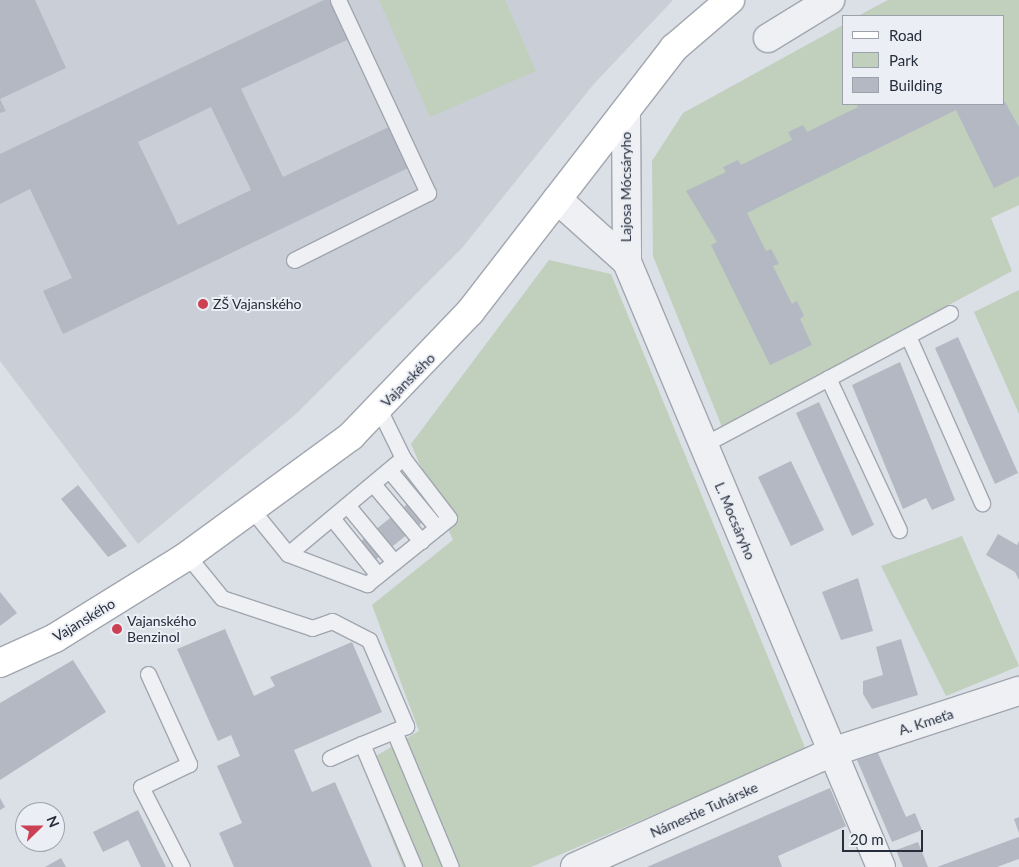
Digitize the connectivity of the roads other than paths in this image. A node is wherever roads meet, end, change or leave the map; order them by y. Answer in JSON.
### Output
{"nodes":[{"id":1,"x":338,"y":0,"type":"edge"},
{"id":2,"x":730,"y":0,"type":"edge"},
{"id":3,"x":830,"y":0,"type":"edge"},
{"id":4,"x":768,"y":38,"type":"dead end"},
{"id":5,"x":626,"y":112,"type":"junction"},
{"id":6,"x":557,"y":199,"type":"junction"},
{"id":7,"x":294,"y":260,"type":"dead end"},
{"id":8,"x":627,"y":262,"type":"junction"},
{"id":9,"x":950,"y":313,"type":"dead end"},
{"id":10,"x":908,"y":336,"type":"junction"},
{"id":11,"x":828,"y":378,"type":"junction"},
{"id":12,"x":379,"y":409,"type":"junction"},
{"id":13,"x":703,"y":445,"type":"junction"},
{"id":14,"x":404,"y":458,"type":"junction"},
{"id":15,"x":389,"y":470,"type":"junction"},
{"id":16,"x":373,"y":484,"type":"junction"},
{"id":17,"x":982,"y":503,"type":"dead end"},
{"id":18,"x":347,"y":505,"type":"junction"},
{"id":19,"x":253,"y":511,"type":"junction"},
{"id":20,"x":332,"y":518,"type":"junction"},
{"id":21,"x":437,"y":528,"type":"junction"},
{"id":22,"x":899,"y":530,"type":"dead end"},
{"id":23,"x":421,"y":541,"type":"junction"},
{"id":24,"x":288,"y":554,"type":"junction"},
{"id":25,"x":188,"y":555,"type":"junction"},
{"id":26,"x":394,"y":562,"type":"junction"},
{"id":27,"x":378,"y":575,"type":"junction"},
{"id":28,"x":0,"y":662,"type":"edge"},
{"id":29,"x":148,"y":674,"type":"dead end"},
{"id":30,"x":1019,"y":691,"type":"edge"},
{"id":31,"x":394,"y":731,"type":"junction"},
{"id":32,"x":362,"y":744,"type":"junction"},
{"id":33,"x":832,"y":752,"type":"junction"},
{"id":34,"x":330,"y":758,"type":"dead end"},
{"id":35,"x":182,"y":867,"type":"edge"},
{"id":36,"x":414,"y":867,"type":"edge"},
{"id":37,"x":451,"y":867,"type":"edge"},
{"id":38,"x":575,"y":867,"type":"edge"},
{"id":39,"x":881,"y":867,"type":"edge"}],
"edges":[{"from":1,"to":7,"type":"lane"},
{"from":2,"to":5,"type":"main road","name":"Vajanského"},
{"from":3,"to":4,"type":"street"},
{"from":5,"to":6,"type":"main road","name":"Vajanského"},
{"from":5,"to":8,"type":"street","name":"Lajosa Mócsáryho"},
{"from":6,"to":8,"type":"street","name":"L. Mocsáryho"},
{"from":6,"to":12,"type":"main road","name":"Vajanského"},
{"from":8,"to":13,"type":"street","name":"L. Mocsáryho"},
{"from":9,"to":10,"type":"lane"},
{"from":10,"to":11,"type":"lane"},
{"from":10,"to":17,"type":"lane"},
{"from":11,"to":13,"type":"lane"},
{"from":11,"to":22,"type":"lane"},
{"from":12,"to":14,"type":"lane"},
{"from":12,"to":19,"type":"main road","name":"Vajanského"},
{"from":13,"to":33,"type":"street","name":"L. Mocsáryho"},
{"from":14,"to":15,"type":"lane"},
{"from":14,"to":21,"type":"lane"},
{"from":15,"to":16,"type":"lane"},
{"from":15,"to":21,"type":"lane"},
{"from":16,"to":18,"type":"lane"},
{"from":16,"to":23,"type":"lane"},
{"from":18,"to":20,"type":"lane"},
{"from":18,"to":26,"type":"lane"},
{"from":19,"to":24,"type":"lane"},
{"from":19,"to":25,"type":"main road","name":"Vajanského"},
{"from":20,"to":24,"type":"lane"},
{"from":20,"to":27,"type":"lane"},
{"from":21,"to":23,"type":"lane"},
{"from":23,"to":26,"type":"lane"},
{"from":24,"to":27,"type":"lane"},
{"from":25,"to":28,"type":"main road","name":"Vajanského"},
{"from":25,"to":31,"type":"lane"},
{"from":26,"to":27,"type":"lane"},
{"from":29,"to":35,"type":"lane"},
{"from":30,"to":33,"type":"street","name":"A. Kmeťa"},
{"from":31,"to":32,"type":"lane"},
{"from":31,"to":37,"type":"lane"},
{"from":32,"to":34,"type":"lane"},
{"from":32,"to":36,"type":"lane"},
{"from":33,"to":38,"type":"street","name":"Námestie Tuhárske"},
{"from":33,"to":39,"type":"street","name":"L. Mocsáryho"}]}
